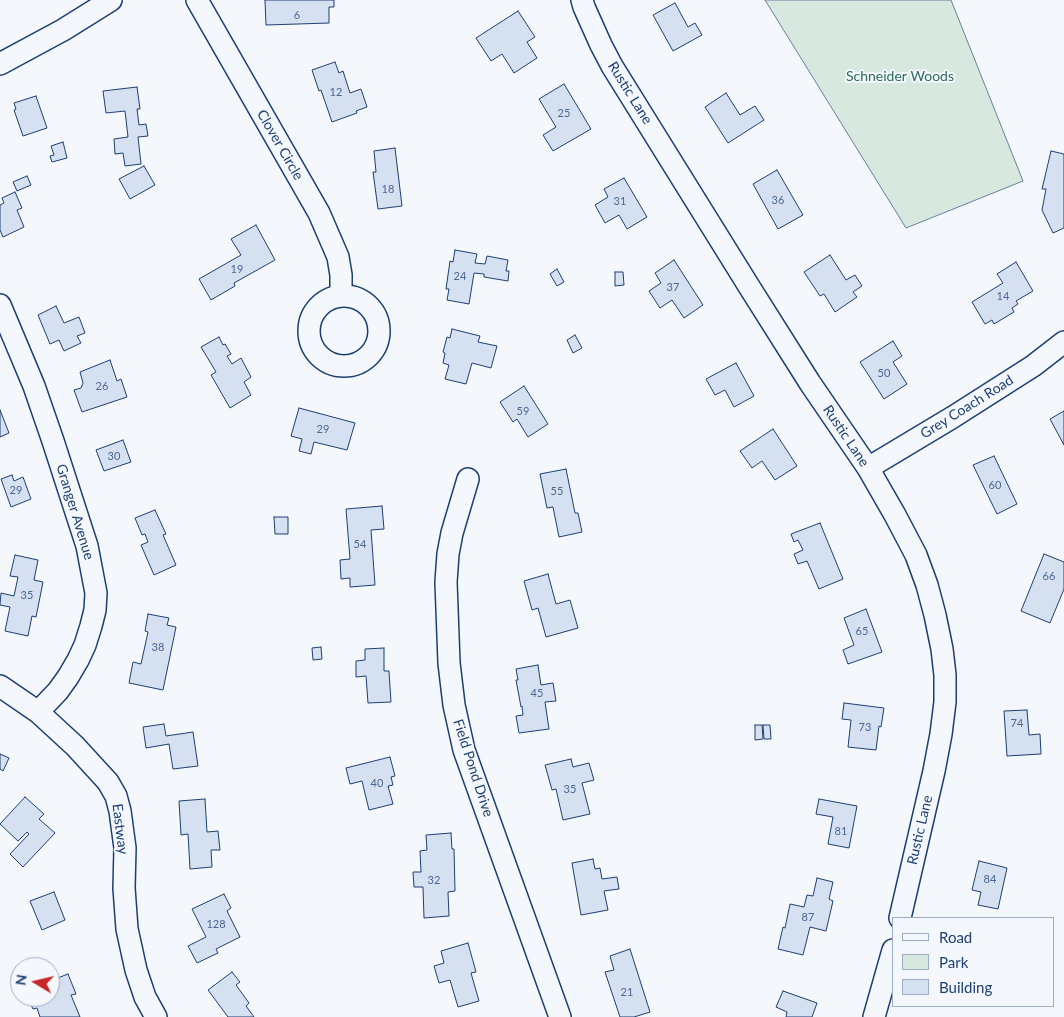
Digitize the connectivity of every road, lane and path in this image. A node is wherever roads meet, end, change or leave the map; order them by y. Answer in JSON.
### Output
{"nodes":[{"id":1,"x":111,"y":0,"type":"edge"},
{"id":2,"x":198,"y":0,"type":"edge"},
{"id":3,"x":582,"y":0,"type":"edge"},
{"id":4,"x":0,"y":64,"type":"edge"},
{"id":5,"x":341,"y":296,"type":"dead end"},
{"id":6,"x":0,"y":305,"type":"edge"},
{"id":7,"x":1064,"y":342,"type":"edge"},
{"id":8,"x":868,"y":468,"type":"junction"},
{"id":9,"x":468,"y":479,"type":"dead end"},
{"id":10,"x":0,"y":686,"type":"edge"},
{"id":11,"x":38,"y":712,"type":"junction"},
{"id":12,"x":900,"y":917,"type":"edge"},
{"id":13,"x":892,"y":954,"type":"edge"},
{"id":14,"x":156,"y":1017,"type":"edge"},
{"id":15,"x":560,"y":1017,"type":"edge"},
{"id":16,"x":874,"y":1017,"type":"edge"}],
"edges":[{"from":1,"to":4,"type":"street"},
{"from":2,"to":5,"type":"street","name":"Clover Circle"},
{"from":3,"to":8,"type":"street","name":"Rustic Lane"},
{"from":6,"to":11,"type":"street","name":"Granger Avenue"},
{"from":7,"to":8,"type":"street","name":"Grey Coach Road"},
{"from":8,"to":12,"type":"street","name":"Rustic Lane"},
{"from":9,"to":15,"type":"street","name":"Field Pond Drive"},
{"from":10,"to":11,"type":"street","name":"Eastway"},
{"from":11,"to":14,"type":"street","name":"Eastway"},
{"from":13,"to":16,"type":"street"}]}
